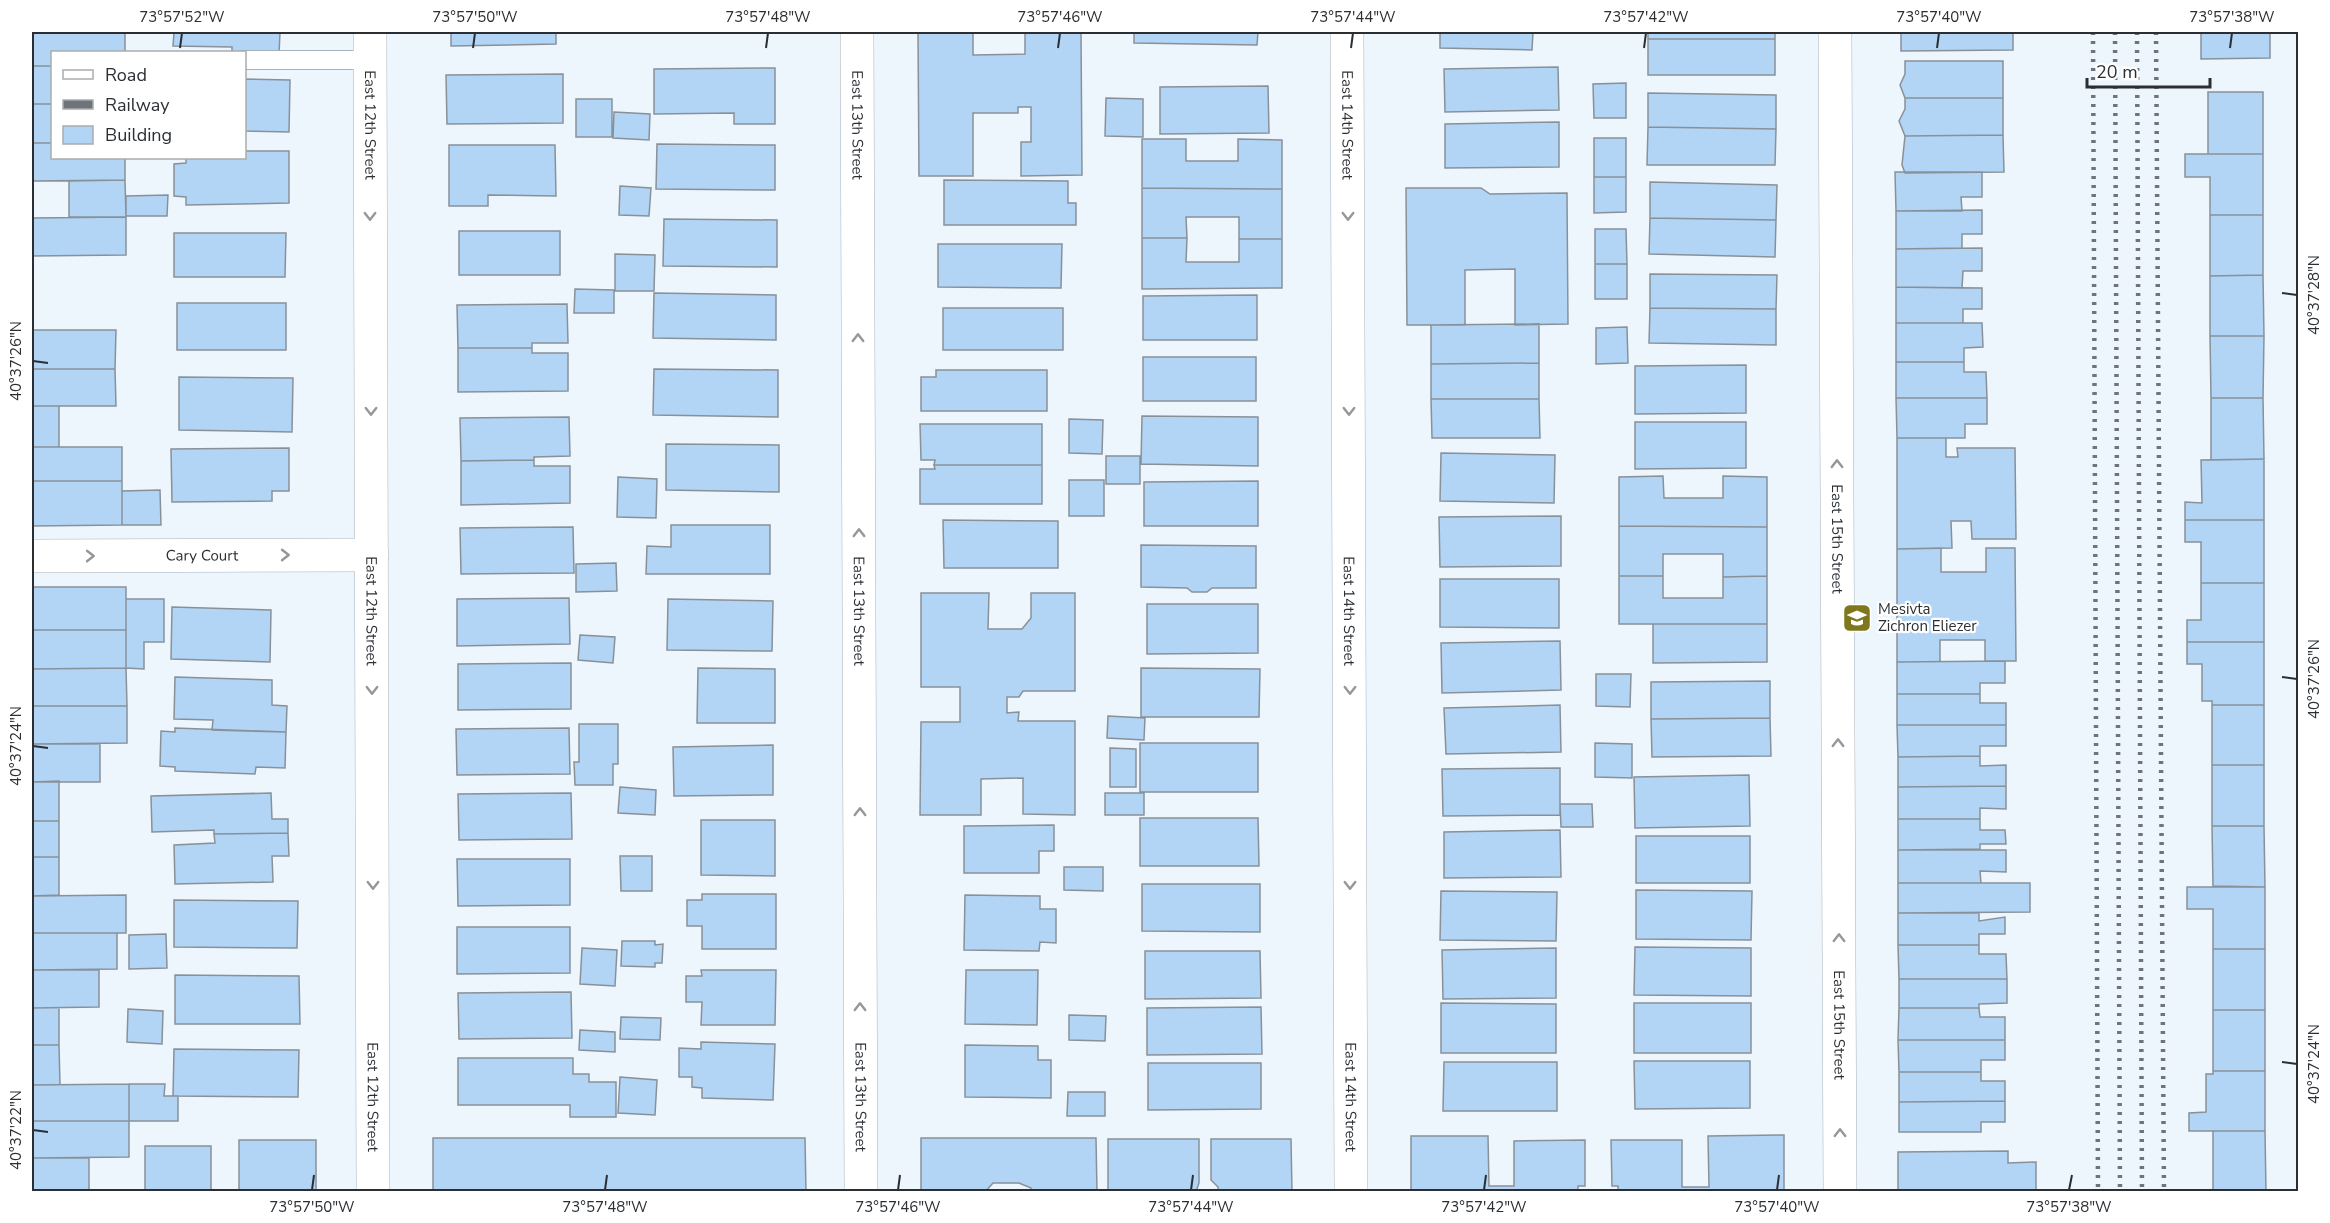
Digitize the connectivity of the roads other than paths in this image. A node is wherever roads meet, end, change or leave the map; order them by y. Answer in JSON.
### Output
{"nodes":[{"id":1,"x":857,"y":32,"type":"edge"},
{"id":2,"x":1347,"y":32,"type":"edge"},
{"id":3,"x":1835,"y":32,"type":"edge"},
{"id":4,"x":370,"y":46,"type":"edge"},
{"id":5,"x":246,"y":60,"type":"edge"},
{"id":6,"x":372,"y":555,"type":"junction"},
{"id":7,"x":32,"y":556,"type":"edge"},
{"id":8,"x":373,"y":1191,"type":"edge"},
{"id":9,"x":861,"y":1191,"type":"edge"},
{"id":10,"x":1352,"y":1191,"type":"edge"},
{"id":11,"x":1840,"y":1191,"type":"edge"}],
"edges":[{"from":9,"to":1,"type":"street","name":"East 13th Street","one_way":true},
{"from":2,"to":10,"type":"street","name":"East 14th Street","one_way":true},
{"from":11,"to":3,"type":"street","name":"East 15th Street","one_way":true},
{"from":4,"to":5,"type":"lane"},
{"from":4,"to":6,"type":"street","name":"East 12th Street","one_way":true},
{"from":7,"to":6,"type":"street","name":"Cary Court","one_way":true},
{"from":6,"to":8,"type":"street","name":"East 12th Street","one_way":true}]}
